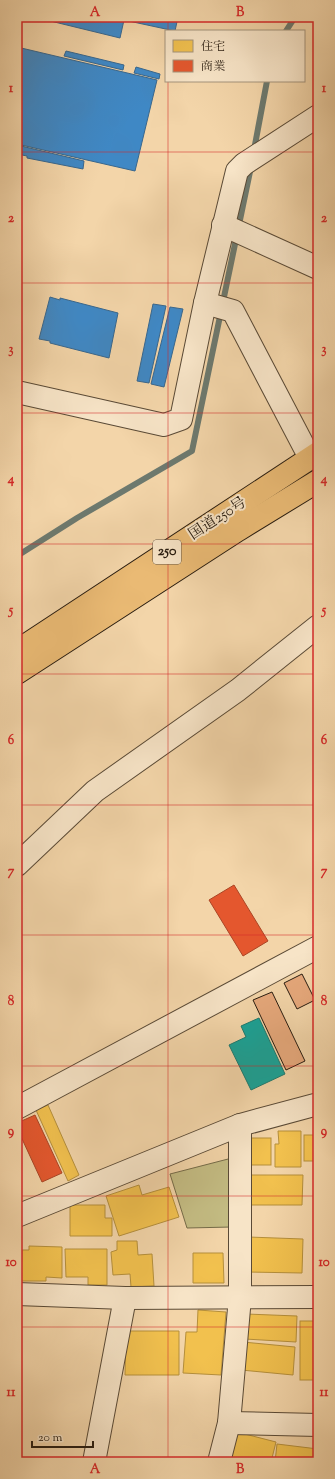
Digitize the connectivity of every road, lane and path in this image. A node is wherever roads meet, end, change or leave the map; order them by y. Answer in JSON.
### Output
{"nodes":[{"id":1,"x":318,"y":116,"type":"edge"},
{"id":2,"x":233,"y":229,"type":"junction"},
{"id":3,"x":318,"y":268,"type":"edge"},
{"id":4,"x":216,"y":306,"type":"junction"},
{"id":5,"x":17,"y":392,"type":"edge"},
{"id":6,"x":314,"y":456,"type":"edge"},
{"id":7,"x":318,"y":480,"type":"edge"},
{"id":8,"x":318,"y":626,"type":"edge"},
{"id":9,"x":17,"y":651,"type":"edge"},
{"id":10,"x":17,"y":672,"type":"edge"},
{"id":11,"x":17,"y":864,"type":"edge"},
{"id":12,"x":318,"y":948,"type":"edge"},
{"id":13,"x":318,"y":1104,"type":"edge"},
{"id":14,"x":17,"y":1108,"type":"edge"},
{"id":15,"x":240,"y":1125,"type":"junction"},
{"id":16,"x":17,"y":1216,"type":"edge"},
{"id":17,"x":17,"y":1294,"type":"edge"},
{"id":18,"x":240,"y":1297,"type":"junction"},
{"id":19,"x":125,"y":1298,"type":"junction"},
{"id":20,"x":318,"y":1298,"type":"edge"},
{"id":21,"x":229,"y":1423,"type":"junction"},
{"id":22,"x":318,"y":1425,"type":"edge"},
{"id":23,"x":94,"y":1462,"type":"edge"},
{"id":24,"x":218,"y":1462,"type":"edge"}],
"edges":[{"from":1,"to":2,"type":"street"},
{"from":2,"to":3,"type":"street"},
{"from":2,"to":4,"type":"street"},
{"from":4,"to":5,"type":"street"},
{"from":4,"to":6,"type":"street"},
{"from":6,"to":9,"type":"highway","name":"国道250号","number":"250"},
{"from":7,"to":10,"type":"highway","name":"国道250号","number":"250"},
{"from":8,"to":11,"type":"street"},
{"from":12,"to":14,"type":"street"},
{"from":13,"to":15,"type":"street"},
{"from":15,"to":16,"type":"street"},
{"from":15,"to":18,"type":"street"},
{"from":17,"to":19,"type":"street"},
{"from":18,"to":19,"type":"street"},
{"from":18,"to":20,"type":"street"},
{"from":18,"to":21,"type":"street"},
{"from":19,"to":23,"type":"street"},
{"from":21,"to":22,"type":"street"},
{"from":21,"to":24,"type":"street"}]}
